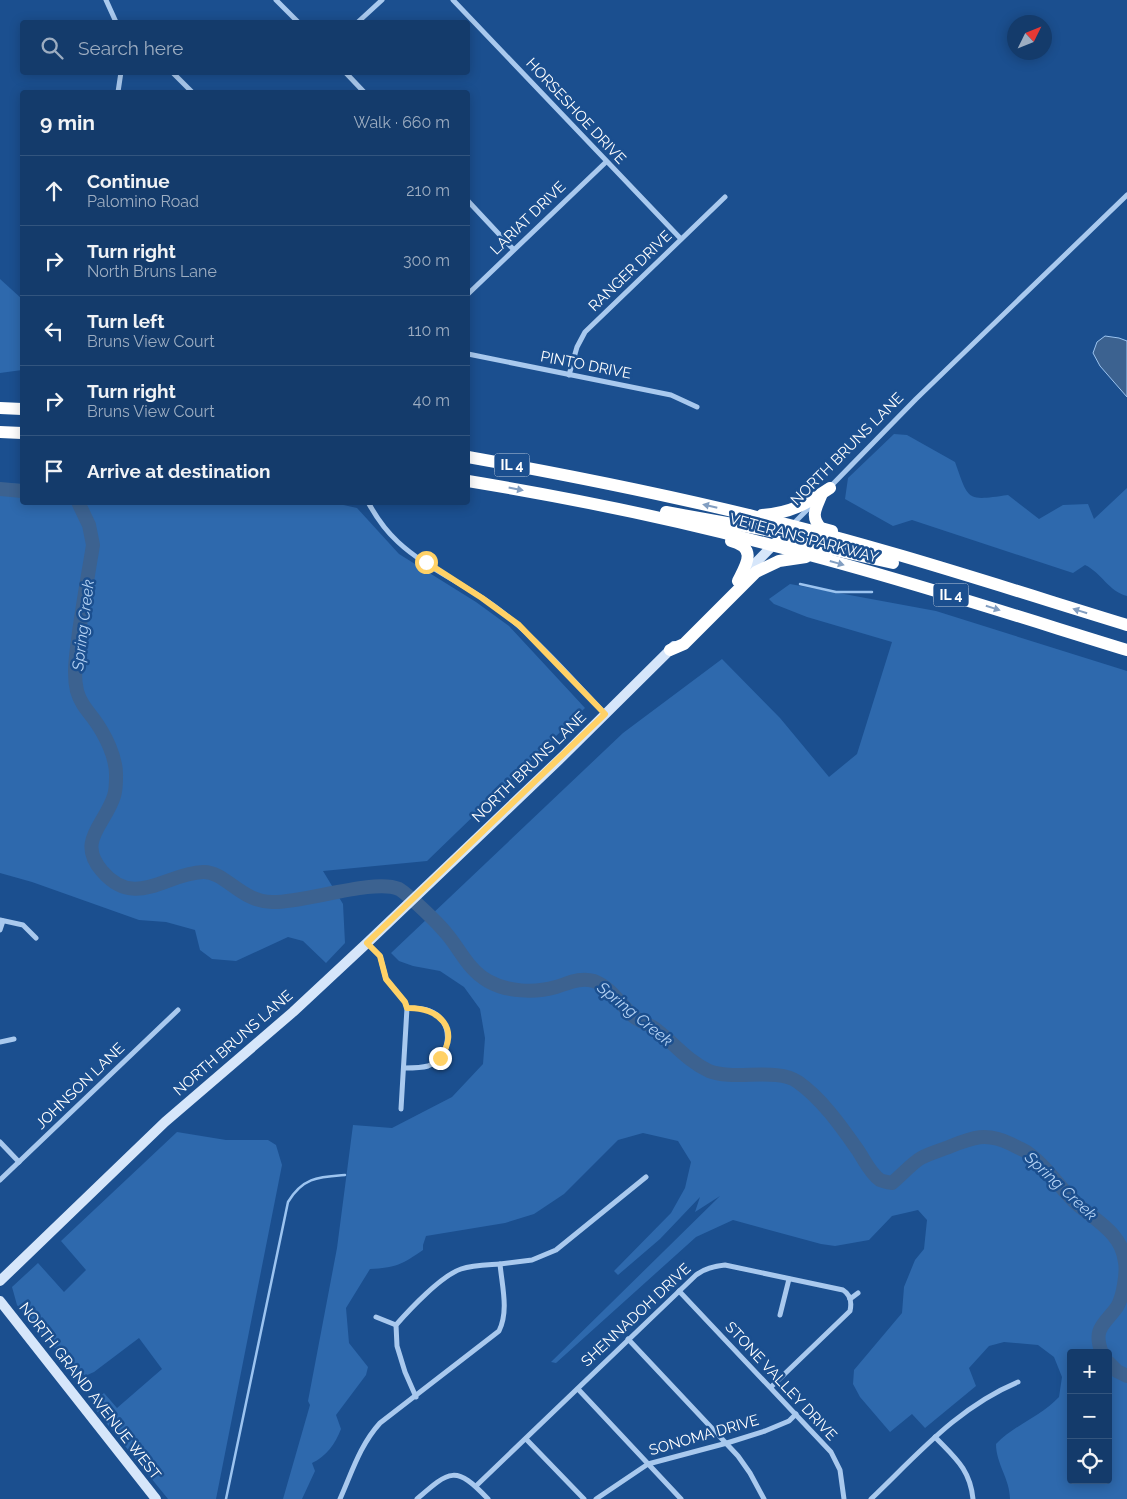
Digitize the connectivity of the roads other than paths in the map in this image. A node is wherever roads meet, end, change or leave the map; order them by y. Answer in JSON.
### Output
{"nodes":[{"id":1,"x":106,"y":0,"type":"edge"},
{"id":2,"x":276,"y":0,"type":"edge"},
{"id":3,"x":382,"y":0,"type":"edge"},
{"id":4,"x":453,"y":0,"type":"edge"},
{"id":5,"x":115,"y":20,"type":"edge"},
{"id":6,"x":296,"y":20,"type":"edge"},
{"id":7,"x":360,"y":20,"type":"edge"},
{"id":8,"x":121,"y":75,"type":"edge"},
{"id":9,"x":175,"y":75,"type":"edge"},
{"id":10,"x":348,"y":75,"type":"edge"},
{"id":11,"x":118,"y":90,"type":"edge"},
{"id":12,"x":190,"y":90,"type":"edge"},
{"id":13,"x":362,"y":90,"type":"edge"},
{"id":14,"x":606,"y":162,"type":"junction"},
{"id":15,"x":1127,"y":195,"type":"edge"},
{"id":16,"x":725,"y":197,"type":"dead end"},
{"id":17,"x":470,"y":204,"type":"edge"},
{"id":18,"x":681,"y":239,"type":"junction"},
{"id":19,"x":514,"y":249,"type":"junction"},
{"id":20,"x":470,"y":292,"type":"edge"},
{"id":21,"x":470,"y":354,"type":"edge"},
{"id":22,"x":569,"y":375,"type":"junction"},
{"id":23,"x":697,"y":407,"type":"dead end"},
{"id":24,"x":0,"y":408,"type":"edge"},
{"id":25,"x":20,"y":409,"type":"edge"},
{"id":26,"x":0,"y":432,"type":"edge"},
{"id":27,"x":20,"y":433,"type":"edge"},
{"id":28,"x":470,"y":457,"type":"edge"},
{"id":29,"x":470,"y":466,"type":"edge"},
{"id":30,"x":557,"y":474,"type":"junction"},
{"id":31,"x":470,"y":481,"type":"edge"},
{"id":32,"x":826,"y":492,"type":"junction"},
{"id":33,"x":370,"y":505,"type":"edge"},
{"id":34,"x":602,"y":506,"type":"junction"},
{"id":35,"x":621,"y":510,"type":"junction"},
{"id":36,"x":753,"y":516,"type":"junction"},
{"id":37,"x":791,"y":526,"type":"junction"},
{"id":38,"x":773,"y":545,"type":"junction"},
{"id":39,"x":818,"y":557,"type":"junction"},
{"id":40,"x":928,"y":564,"type":"junction"},
{"id":41,"x":981,"y":580,"type":"junction"},
{"id":42,"x":738,"y":581,"type":"junction"},
{"id":43,"x":1127,"y":625,"type":"edge"},
{"id":44,"x":670,"y":650,"type":"junction"},
{"id":45,"x":1127,"y":650,"type":"edge"},
{"id":46,"x":605,"y":714,"type":"junction"},
{"id":47,"x":1,"y":920,"type":"edge"},
{"id":48,"x":0,"y":930,"type":"edge"},
{"id":49,"x":36,"y":938,"type":"dead end"},
{"id":50,"x":367,"y":943,"type":"junction"},
{"id":51,"x":407,"y":1008,"type":"junction"},
{"id":52,"x":178,"y":1010,"type":"dead end"},
{"id":53,"x":14,"y":1039,"type":"dead end"},
{"id":54,"x":0,"y":1042,"type":"edge"},
{"id":55,"x":405,"y":1068,"type":"junction"},
{"id":56,"x":401,"y":1109,"type":"dead end"},
{"id":57,"x":0,"y":1142,"type":"edge"},
{"id":58,"x":19,"y":1162,"type":"junction"},
{"id":59,"x":646,"y":1177,"type":"dead end"},
{"id":60,"x":0,"y":1180,"type":"edge"},
{"id":61,"x":500,"y":1264,"type":"junction"},
{"id":62,"x":789,"y":1280,"type":"junction"},
{"id":63,"x":0,"y":1281,"type":"edge"},
{"id":64,"x":679,"y":1291,"type":"junction"},
{"id":65,"x":858,"y":1293,"type":"dead end"},
{"id":66,"x":850,"y":1298,"type":"junction"},
{"id":67,"x":0,"y":1301,"type":"edge"},
{"id":68,"x":0,"y":1310,"type":"edge"},
{"id":69,"x":780,"y":1315,"type":"dead end"},
{"id":70,"x":12,"y":1317,"type":"junction"},
{"id":71,"x":376,"y":1317,"type":"dead end"},
{"id":72,"x":396,"y":1325,"type":"junction"},
{"id":73,"x":628,"y":1339,"type":"junction"},
{"id":74,"x":1018,"y":1382,"type":"dead end"},
{"id":75,"x":771,"y":1387,"type":"junction"},
{"id":76,"x":578,"y":1388,"type":"junction"},
{"id":77,"x":416,"y":1397,"type":"junction"},
{"id":78,"x":796,"y":1414,"type":"junction"},
{"id":79,"x":935,"y":1437,"type":"junction"},
{"id":80,"x":526,"y":1438,"type":"junction"},
{"id":81,"x":727,"y":1443,"type":"junction"},
{"id":82,"x":648,"y":1464,"type":"junction"},
{"id":83,"x":476,"y":1486,"type":"junction"},
{"id":84,"x":156,"y":1499,"type":"edge"},
{"id":85,"x":340,"y":1499,"type":"edge"},
{"id":86,"x":417,"y":1499,"type":"edge"},
{"id":87,"x":488,"y":1499,"type":"edge"},
{"id":88,"x":584,"y":1499,"type":"edge"},
{"id":89,"x":596,"y":1499,"type":"edge"},
{"id":90,"x":681,"y":1499,"type":"edge"},
{"id":91,"x":764,"y":1499,"type":"edge"},
{"id":92,"x":844,"y":1499,"type":"edge"},
{"id":93,"x":871,"y":1499,"type":"edge"},
{"id":94,"x":973,"y":1499,"type":"edge"}],
"edges":[{"from":1,"to":5,"type":"street"},
{"from":2,"to":6,"type":"street"},
{"from":3,"to":7,"type":"street"},
{"from":4,"to":14,"type":"street","name":"HORSESHOE DRIVE"},
{"from":8,"to":11,"type":"street"},
{"from":9,"to":12,"type":"street"},
{"from":10,"to":13,"type":"street"},
{"from":14,"to":18,"type":"street","name":"HORSESHOE DRIVE"},
{"from":14,"to":19,"type":"street","name":"LARIAT DRIVE"},
{"from":15,"to":32,"type":"street","name":"NORTH BRUNS LANE"},
{"from":16,"to":18,"type":"street","name":"RANGER DRIVE"},
{"from":17,"to":19,"type":"street"},
{"from":18,"to":22,"type":"street","name":"RANGER DRIVE"},
{"from":19,"to":20,"type":"street","name":"LARIAT DRIVE"},
{"from":21,"to":22,"type":"street","name":"PINTO DRIVE"},
{"from":22,"to":23,"type":"street","name":"PINTO DRIVE"},
{"from":24,"to":25,"type":"highway"},
{"from":26,"to":27,"type":"highway"},
{"from":28,"to":30,"type":"highway","name":"VETERANS PARKWAY","number":"IL 4"},
{"from":29,"to":30,"type":"highway"},
{"from":36,"to":30,"type":"highway","name":"VETERANS PARKWAY","number":"IL 4","one_way":true},
{"from":31,"to":34,"type":"highway","name":"VETERANS PARKWAY","number":"IL 4","one_way":true},
{"from":32,"to":36,"type":"highway"},
{"from":32,"to":37,"type":"street","name":"NORTH BRUNS LANE"},
{"from":32,"to":40,"type":"highway"},
{"from":33,"to":46,"type":"street"},
{"from":34,"to":35,"type":"highway","name":"VETERANS PARKWAY","number":"IL 4"},
{"from":34,"to":37,"type":"highway"},
{"from":35,"to":38,"type":"highway","name":"VETERANS PARKWAY","number":"IL 4"},
{"from":35,"to":42,"type":"highway"},
{"from":36,"to":37,"type":"highway","name":"VETERANS PARKWAY","number":"IL 4"},
{"from":37,"to":38,"type":"main road","name":"NORTH BRUNS LANE"},
{"from":37,"to":40,"type":"highway","name":"VETERANS PARKWAY","number":"IL 4"},
{"from":38,"to":39,"type":"highway","name":"VETERANS PARKWAY","number":"IL 4"},
{"from":38,"to":41,"type":"highway"},
{"from":38,"to":42,"type":"main road","name":"NORTH BRUNS LANE"},
{"from":39,"to":44,"type":"highway"},
{"from":39,"to":45,"type":"highway","name":"VETERANS PARKWAY","number":"IL 4","one_way":true},
{"from":40,"to":41,"type":"highway","name":"VETERANS PARKWAY","number":"IL 4"},
{"from":43,"to":41,"type":"highway","name":"VETERANS PARKWAY","number":"IL 4","one_way":true},
{"from":42,"to":44,"type":"main road","name":"NORTH BRUNS LANE"},
{"from":44,"to":46,"type":"main road","name":"NORTH BRUNS LANE"},
{"from":46,"to":50,"type":"main road","name":"NORTH BRUNS LANE"},
{"from":47,"to":48,"type":"street"},
{"from":47,"to":49,"type":"street"},
{"from":50,"to":51,"type":"street"},
{"from":50,"to":63,"type":"main road","name":"NORTH BRUNS LANE"},
{"from":51,"to":55,"type":"street"},
{"from":51,"to":55,"type":"street"},
{"from":52,"to":58,"type":"street","name":"JOHNSON LANE"},
{"from":53,"to":54,"type":"street"},
{"from":55,"to":56,"type":"street"},
{"from":57,"to":58,"type":"street"},
{"from":58,"to":60,"type":"street","name":"JOHNSON LANE"},
{"from":59,"to":61,"type":"street"},
{"from":61,"to":72,"type":"street"},
{"from":61,"to":77,"type":"street"},
{"from":62,"to":64,"type":"street","name":"SHENNADOH DRIVE"},
{"from":62,"to":66,"type":"street","name":"SHENNADOH DRIVE"},
{"from":62,"to":69,"type":"street"},
{"from":64,"to":73,"type":"street","name":"SHENNADOH DRIVE"},
{"from":64,"to":75,"type":"street","name":"STONE VALLEY DRIVE"},
{"from":65,"to":66,"type":"street"},
{"from":66,"to":75,"type":"street"},
{"from":67,"to":70,"type":"main road","name":"NORTH GRAND AVENUE WEST"},
{"from":68,"to":70,"type":"main road"},
{"from":70,"to":84,"type":"main road","name":"NORTH GRAND AVENUE WEST"},
{"from":71,"to":72,"type":"street"},
{"from":72,"to":77,"type":"street"},
{"from":73,"to":76,"type":"street","name":"SHENNADOH DRIVE"},
{"from":73,"to":81,"type":"street"},
{"from":74,"to":79,"type":"street"},
{"from":75,"to":78,"type":"street","name":"STONE VALLEY DRIVE"},
{"from":76,"to":80,"type":"street","name":"SHENNADOH DRIVE"},
{"from":76,"to":82,"type":"street"},
{"from":77,"to":85,"type":"street"},
{"from":78,"to":81,"type":"street","name":"SONOMA DRIVE"},
{"from":78,"to":92,"type":"street","name":"STONE VALLEY DRIVE"},
{"from":79,"to":93,"type":"street"},
{"from":79,"to":94,"type":"street"},
{"from":80,"to":83,"type":"street","name":"SHENNADOH DRIVE"},
{"from":80,"to":88,"type":"street"},
{"from":81,"to":82,"type":"street","name":"SONOMA DRIVE"},
{"from":81,"to":91,"type":"street"},
{"from":82,"to":89,"type":"street","name":"SONOMA DRIVE"},
{"from":82,"to":90,"type":"street"},
{"from":83,"to":86,"type":"street"},
{"from":83,"to":87,"type":"street"}]}
